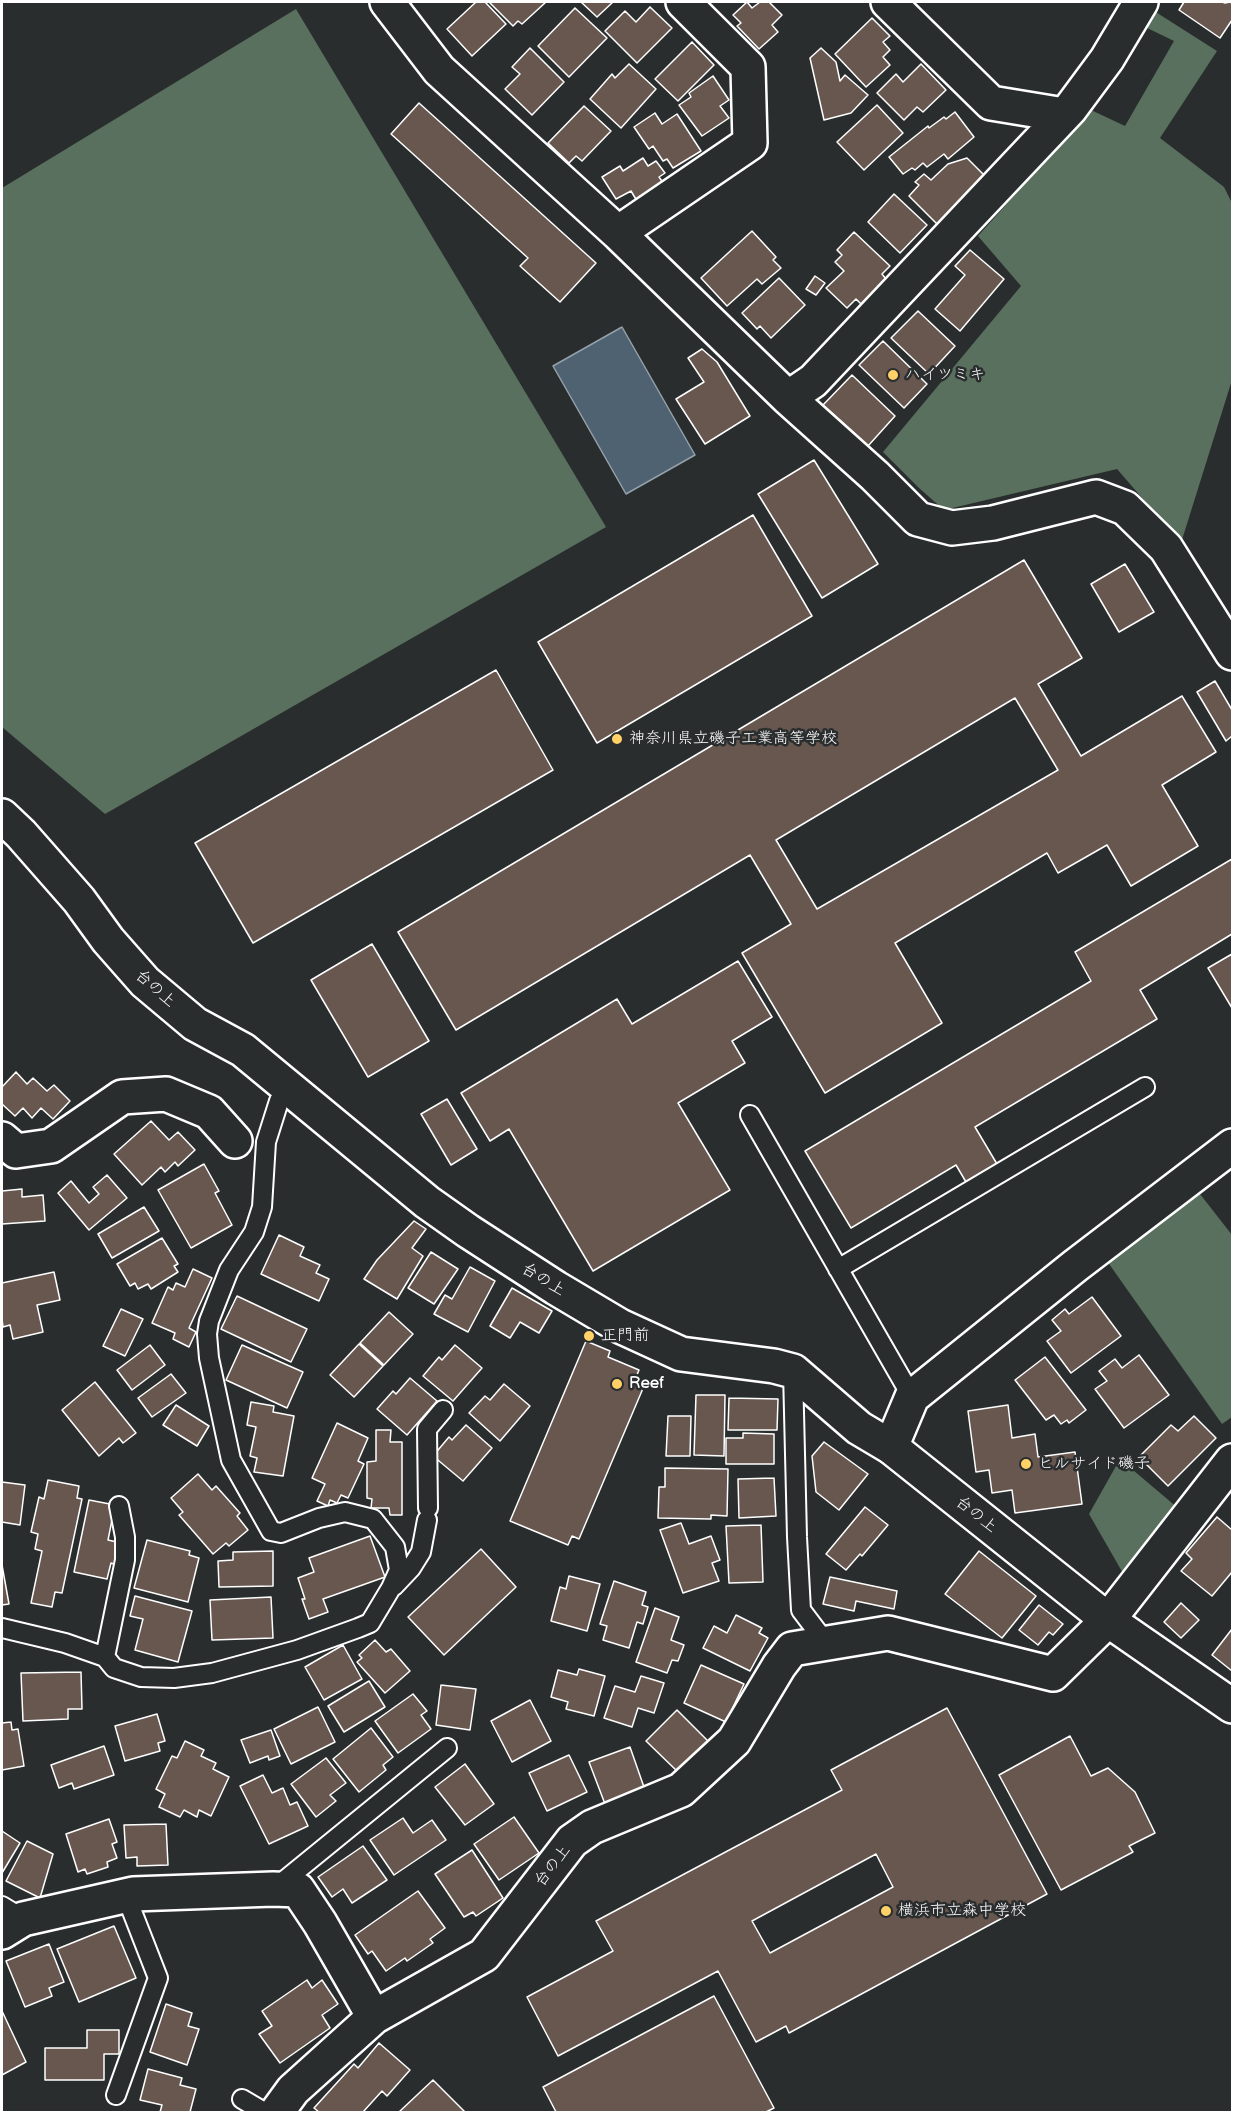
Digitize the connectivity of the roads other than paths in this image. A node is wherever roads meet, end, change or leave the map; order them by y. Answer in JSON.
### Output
{"nodes":[{"id":1,"x":387,"y":2,"type":"edge"},
{"id":2,"x":683,"y":2,"type":"edge"},
{"id":3,"x":888,"y":2,"type":"edge"},
{"id":4,"x":1141,"y":2,"type":"edge"},
{"id":5,"x":1064,"y":115,"type":"junction"},
{"id":6,"x":618,"y":233,"type":"junction"},
{"id":7,"x":788,"y":398,"type":"junction"},
{"id":8,"x":1232,"y":653,"type":"edge"},
{"id":9,"x":4,"y":824,"type":"edge"},
{"id":10,"x":1145,"y":1087,"type":"dead end"},
{"id":11,"x":294,"y":1091,"type":"junction"},
{"id":12,"x":750,"y":1115,"type":"dead end"},
{"id":13,"x":2,"y":1139,"type":"edge"},
{"id":14,"x":235,"y":1142,"type":"dead end"},
{"id":15,"x":1233,"y":1146,"type":"edge"},
{"id":16,"x":838,"y":1269,"type":"junction"},
{"id":17,"x":793,"y":1371,"type":"junction"},
{"id":18,"x":912,"y":1397,"type":"junction"},
{"id":19,"x":443,"y":1410,"type":"dead end"},
{"id":20,"x":891,"y":1447,"type":"junction"},
{"id":21,"x":1233,"y":1461,"type":"edge"},
{"id":22,"x":119,"y":1506,"type":"dead end"},
{"id":23,"x":392,"y":1588,"type":"junction"},
{"id":24,"x":1108,"y":1620,"type":"junction"},
{"id":25,"x":2,"y":1628,"type":"edge"},
{"id":26,"x":826,"y":1643,"type":"junction"},
{"id":27,"x":105,"y":1657,"type":"junction"},
{"id":28,"x":1233,"y":1706,"type":"edge"},
{"id":29,"x":447,"y":1748,"type":"dead end"},
{"id":30,"x":273,"y":1889,"type":"junction"},
{"id":31,"x":126,"y":1896,"type":"junction"},
{"id":32,"x":9,"y":1919,"type":"edge"},
{"id":33,"x":375,"y":2017,"type":"junction"},
{"id":34,"x":116,"y":2095,"type":"dead end"},
{"id":35,"x":242,"y":2099,"type":"dead end"},
{"id":36,"x":264,"y":2112,"type":"edge"},
{"id":37,"x":277,"y":2112,"type":"edge"}],
"edges":[{"from":1,"to":6,"type":"street"},
{"from":2,"to":6,"type":"street"},
{"from":3,"to":5,"type":"street"},
{"from":4,"to":5,"type":"street"},
{"from":5,"to":7,"type":"street"},
{"from":6,"to":7,"type":"street"},
{"from":7,"to":8,"type":"street"},
{"from":9,"to":11,"type":"street","name":"台の上"},
{"from":10,"to":16,"type":"lane"},
{"from":11,"to":17,"type":"street","name":"台の上"},
{"from":11,"to":23,"type":"lane"},
{"from":12,"to":16,"type":"lane"},
{"from":13,"to":14,"type":"street"},
{"from":15,"to":18,"type":"street"},
{"from":16,"to":18,"type":"lane"},
{"from":17,"to":20,"type":"street","name":"台の上"},
{"from":17,"to":26,"type":"lane"},
{"from":18,"to":20,"type":"street"},
{"from":19,"to":23,"type":"lane"},
{"from":20,"to":24,"type":"street","name":"台の上"},
{"from":21,"to":24,"type":"street"},
{"from":22,"to":27,"type":"lane"},
{"from":23,"to":27,"type":"lane"},
{"from":24,"to":26,"type":"street","name":"台の上"},
{"from":24,"to":28,"type":"street"},
{"from":25,"to":27,"type":"lane"},
{"from":26,"to":33,"type":"street","name":"台の上"},
{"from":29,"to":30,"type":"lane"},
{"from":30,"to":31,"type":"street"},
{"from":30,"to":33,"type":"street"},
{"from":31,"to":32,"type":"street"},
{"from":31,"to":34,"type":"lane"},
{"from":33,"to":37,"type":"street","name":"台の上"},
{"from":35,"to":36,"type":"lane"}]}
